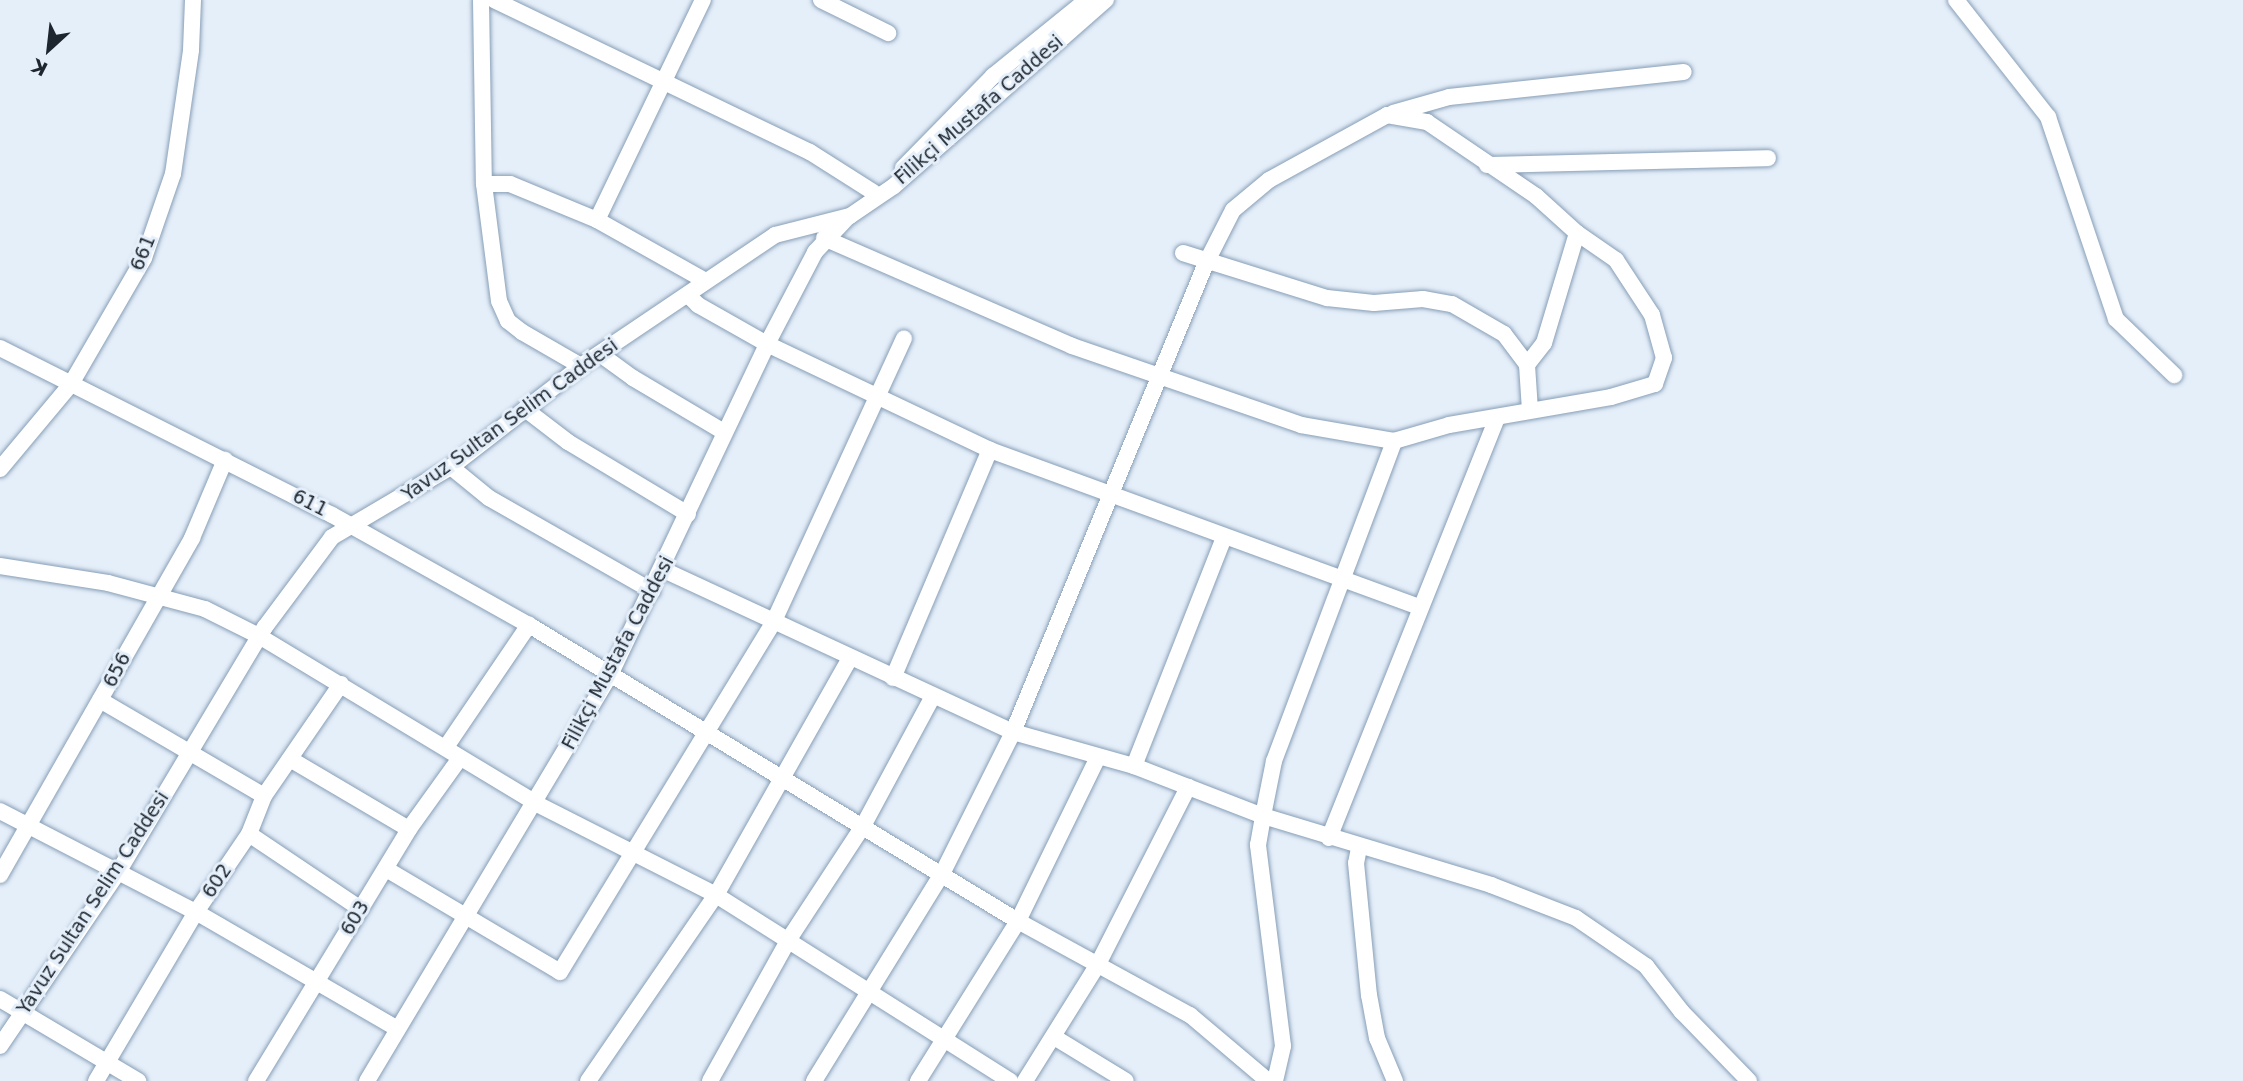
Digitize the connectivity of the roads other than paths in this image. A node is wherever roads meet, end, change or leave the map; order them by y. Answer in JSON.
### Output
{"nodes":[{"id":1,"x":193,"y":0,"type":"edge"},
{"id":2,"x":481,"y":0,"type":"edge"},
{"id":3,"x":495,"y":0,"type":"edge"},
{"id":4,"x":703,"y":0,"type":"edge"},
{"id":5,"x":821,"y":0,"type":"edge"},
{"id":6,"x":1087,"y":0,"type":"edge"},
{"id":7,"x":1106,"y":0,"type":"edge"},
{"id":8,"x":1956,"y":0,"type":"edge"},
{"id":9,"x":888,"y":33,"type":"dead end"},
{"id":10,"x":1684,"y":72,"type":"dead end"},
{"id":11,"x":663,"y":78,"type":"junction"},
{"id":12,"x":1387,"y":115,"type":"junction"},
{"id":13,"x":1768,"y":158,"type":"dead end"},
{"id":14,"x":1487,"y":165,"type":"junction"},
{"id":15,"x":484,"y":184,"type":"junction"},
{"id":16,"x":873,"y":192,"type":"junction"},
{"id":17,"x":849,"y":216,"type":"junction"},
{"id":18,"x":597,"y":220,"type":"junction"},
{"id":19,"x":1577,"y":233,"type":"junction"},
{"id":20,"x":824,"y":238,"type":"junction"},
{"id":21,"x":1183,"y":253,"type":"dead end"},
{"id":22,"x":1206,"y":263,"type":"junction"},
{"id":23,"x":704,"y":281,"type":"junction"},
{"id":24,"x":689,"y":296,"type":"junction"},
{"id":25,"x":904,"y":338,"type":"dead end"},
{"id":26,"x":767,"y":344,"type":"junction"},
{"id":27,"x":0,"y":348,"type":"edge"},
{"id":28,"x":600,"y":354,"type":"junction"},
{"id":29,"x":1527,"y":365,"type":"junction"},
{"id":30,"x":581,"y":366,"type":"junction"},
{"id":31,"x":1162,"y":374,"type":"junction"},
{"id":32,"x":2174,"y":375,"type":"dead end"},
{"id":33,"x":71,"y":384,"type":"junction"},
{"id":34,"x":877,"y":398,"type":"junction"},
{"id":35,"x":525,"y":409,"type":"junction"},
{"id":36,"x":1530,"y":410,"type":"junction"},
{"id":37,"x":1497,"y":417,"type":"junction"},
{"id":38,"x":724,"y":432,"type":"junction"},
{"id":39,"x":1394,"y":441,"type":"junction"},
{"id":40,"x":990,"y":450,"type":"junction"},
{"id":41,"x":225,"y":460,"type":"junction"},
{"id":42,"x":451,"y":467,"type":"junction"},
{"id":43,"x":0,"y":469,"type":"edge"},
{"id":44,"x":1108,"y":496,"type":"junction"},
{"id":45,"x":688,"y":514,"type":"junction"},
{"id":46,"x":353,"y":526,"type":"junction"},
{"id":47,"x":1224,"y":537,"type":"junction"},
{"id":48,"x":0,"y":566,"type":"edge"},
{"id":49,"x":664,"y":570,"type":"junction"},
{"id":50,"x":1340,"y":578,"type":"junction"},
{"id":51,"x":652,"y":591,"type":"junction"},
{"id":52,"x":157,"y":596,"type":"junction"},
{"id":53,"x":1419,"y":607,"type":"junction"},
{"id":54,"x":774,"y":621,"type":"junction"},
{"id":55,"x":529,"y":625,"type":"junction"},
{"id":56,"x":259,"y":636,"type":"junction"},
{"id":57,"x":850,"y":658,"type":"junction"},
{"id":58,"x":611,"y":674,"type":"junction"},
{"id":59,"x":893,"y":678,"type":"junction"},
{"id":60,"x":341,"y":684,"type":"junction"},
{"id":61,"x":933,"y":696,"type":"junction"},
{"id":62,"x":100,"y":700,"type":"junction"},
{"id":63,"x":709,"y":730,"type":"junction"},
{"id":64,"x":1013,"y":732,"type":"junction"},
{"id":65,"x":446,"y":747,"type":"junction"},
{"id":66,"x":190,"y":754,"type":"junction"},
{"id":67,"x":1098,"y":757,"type":"junction"},
{"id":68,"x":460,"y":758,"type":"junction"},
{"id":69,"x":290,"y":759,"type":"junction"},
{"id":70,"x":1134,"y":766,"type":"junction"},
{"id":71,"x":785,"y":778,"type":"junction"},
{"id":72,"x":1188,"y":787,"type":"junction"},
{"id":73,"x":264,"y":796,"type":"junction"},
{"id":74,"x":537,"y":804,"type":"junction"},
{"id":75,"x":0,"y":811,"type":"edge"},
{"id":76,"x":1263,"y":816,"type":"junction"},
{"id":77,"x":27,"y":824,"type":"junction"},
{"id":78,"x":863,"y":826,"type":"junction"},
{"id":79,"x":409,"y":829,"type":"junction"},
{"id":80,"x":249,"y":834,"type":"junction"},
{"id":81,"x":1329,"y":838,"type":"junction"},
{"id":82,"x":1359,"y":848,"type":"junction"},
{"id":83,"x":632,"y":854,"type":"junction"},
{"id":84,"x":386,"y":869,"type":"junction"},
{"id":85,"x":117,"y":874,"type":"junction"},
{"id":86,"x":942,"y":874,"type":"junction"},
{"id":87,"x":0,"y":875,"type":"edge"},
{"id":88,"x":716,"y":895,"type":"junction"},
{"id":89,"x":359,"y":908,"type":"junction"},
{"id":90,"x":196,"y":912,"type":"junction"},
{"id":91,"x":466,"y":919,"type":"junction"},
{"id":92,"x":1018,"y":921,"type":"junction"},
{"id":93,"x":789,"y":939,"type":"junction"},
{"id":94,"x":1097,"y":964,"type":"junction"},
{"id":95,"x":317,"y":982,"type":"junction"},
{"id":96,"x":866,"y":991,"type":"junction"},
{"id":97,"x":0,"y":999,"type":"edge"},
{"id":98,"x":20,"y":1014,"type":"junction"},
{"id":99,"x":398,"y":1029,"type":"junction"},
{"id":100,"x":1054,"y":1037,"type":"junction"},
{"id":101,"x":942,"y":1040,"type":"junction"},
{"id":102,"x":0,"y":1046,"type":"edge"},
{"id":103,"x":108,"y":1062,"type":"junction"},
{"id":104,"x":96,"y":1081,"type":"edge"},
{"id":105,"x":138,"y":1081,"type":"edge"},
{"id":106,"x":256,"y":1081,"type":"edge"},
{"id":107,"x":366,"y":1081,"type":"edge"},
{"id":108,"x":588,"y":1081,"type":"edge"},
{"id":109,"x":710,"y":1081,"type":"edge"},
{"id":110,"x":814,"y":1081,"type":"edge"},
{"id":111,"x":918,"y":1081,"type":"edge"},
{"id":112,"x":1010,"y":1081,"type":"edge"},
{"id":113,"x":1025,"y":1081,"type":"edge"},
{"id":114,"x":1126,"y":1081,"type":"edge"},
{"id":115,"x":1268,"y":1081,"type":"edge"},
{"id":116,"x":1275,"y":1081,"type":"edge"},
{"id":117,"x":1395,"y":1081,"type":"edge"},
{"id":118,"x":1749,"y":1081,"type":"edge"}],
"edges":[{"from":1,"to":33,"type":"street","name":"661"},
{"from":2,"to":15,"type":"street"},
{"from":3,"to":11,"type":"street"},
{"from":4,"to":11,"type":"street"},
{"from":5,"to":9,"type":"street"},
{"from":6,"to":16,"type":"street","name":"Filikçi Mustafa Caddesi"},
{"from":7,"to":17,"type":"street","name":"Filikçi Mustafa Caddesi"},
{"from":8,"to":32,"type":"street"},
{"from":10,"to":12,"type":"street"},
{"from":11,"to":16,"type":"street"},
{"from":11,"to":18,"type":"street"},
{"from":12,"to":14,"type":"street"},
{"from":12,"to":22,"type":"street"},
{"from":13,"to":14,"type":"street"},
{"from":14,"to":19,"type":"street"},
{"from":15,"to":18,"type":"street"},
{"from":15,"to":30,"type":"street"},
{"from":16,"to":17,"type":"street","name":"Filikçi Mustafa Caddesi"},
{"from":17,"to":20,"type":"street","name":"Filikçi Mustafa Caddesi"},
{"from":17,"to":23,"type":"street","name":"Yavuz Sultan Selim Caddesi"},
{"from":18,"to":23,"type":"street"},
{"from":19,"to":29,"type":"street"},
{"from":19,"to":36,"type":"street"},
{"from":20,"to":26,"type":"street","name":"Filikçi Mustafa Caddesi"},
{"from":20,"to":31,"type":"street"},
{"from":21,"to":22,"type":"street"},
{"from":22,"to":29,"type":"street"},
{"from":22,"to":31,"type":"street"},
{"from":23,"to":24,"type":"street","name":"Yavuz Sultan Selim Caddesi"},
{"from":24,"to":26,"type":"street"},
{"from":24,"to":28,"type":"street","name":"Yavuz Sultan Selim Caddesi"},
{"from":25,"to":34,"type":"street"},
{"from":26,"to":34,"type":"street"},
{"from":26,"to":38,"type":"street","name":"Filikçi Mustafa Caddesi"},
{"from":27,"to":33,"type":"street","name":"611"},
{"from":28,"to":30,"type":"street","name":"Yavuz Sultan Selim Caddesi"},
{"from":28,"to":38,"type":"street"},
{"from":29,"to":36,"type":"street"},
{"from":30,"to":35,"type":"street","name":"Yavuz Sultan Selim Caddesi"},
{"from":31,"to":39,"type":"street"},
{"from":31,"to":44,"type":"street"},
{"from":33,"to":41,"type":"street","name":"611"},
{"from":33,"to":43,"type":"street","name":"661"},
{"from":34,"to":40,"type":"street"},
{"from":34,"to":54,"type":"street"},
{"from":35,"to":42,"type":"street","name":"Yavuz Sultan Selim Caddesi"},
{"from":35,"to":45,"type":"street"},
{"from":36,"to":37,"type":"street"},
{"from":37,"to":39,"type":"street"},
{"from":37,"to":53,"type":"street"},
{"from":38,"to":45,"type":"street","name":"Filikçi Mustafa Caddesi"},
{"from":39,"to":50,"type":"street"},
{"from":40,"to":44,"type":"street"},
{"from":40,"to":59,"type":"street"},
{"from":41,"to":46,"type":"street","name":"611"},
{"from":41,"to":52,"type":"street","name":"656"},
{"from":42,"to":46,"type":"street","name":"Yavuz Sultan Selim Caddesi"},
{"from":42,"to":51,"type":"street"},
{"from":44,"to":47,"type":"street"},
{"from":44,"to":64,"type":"street"},
{"from":45,"to":49,"type":"street","name":"Filikçi Mustafa Caddesi"},
{"from":46,"to":55,"type":"street","name":"611"},
{"from":46,"to":56,"type":"street","name":"Yavuz Sultan Selim Caddesi"},
{"from":47,"to":50,"type":"street"},
{"from":47,"to":70,"type":"street"},
{"from":48,"to":52,"type":"street"},
{"from":49,"to":51,"type":"street","name":"Filikçi Mustafa Caddesi"},
{"from":49,"to":54,"type":"street"},
{"from":50,"to":53,"type":"street"},
{"from":50,"to":76,"type":"street"},
{"from":51,"to":58,"type":"street","name":"Filikçi Mustafa Caddesi"},
{"from":52,"to":56,"type":"street"},
{"from":52,"to":62,"type":"street","name":"656"},
{"from":53,"to":81,"type":"street"},
{"from":54,"to":57,"type":"street"},
{"from":54,"to":63,"type":"street"},
{"from":55,"to":58,"type":"street","name":"611"},
{"from":55,"to":65,"type":"street"},
{"from":56,"to":60,"type":"street"},
{"from":56,"to":66,"type":"street","name":"Yavuz Sultan Selim Caddesi"},
{"from":57,"to":59,"type":"street"},
{"from":57,"to":71,"type":"street"},
{"from":58,"to":63,"type":"street","name":"611"},
{"from":58,"to":74,"type":"street","name":"Filikçi Mustafa Caddesi"},
{"from":59,"to":61,"type":"street"},
{"from":60,"to":65,"type":"street"},
{"from":60,"to":69,"type":"street","name":"602"},
{"from":61,"to":64,"type":"street"},
{"from":61,"to":78,"type":"street"},
{"from":62,"to":66,"type":"street"},
{"from":62,"to":77,"type":"street","name":"656"},
{"from":63,"to":71,"type":"street","name":"611"},
{"from":63,"to":83,"type":"street"},
{"from":64,"to":67,"type":"street"},
{"from":64,"to":86,"type":"street"},
{"from":65,"to":68,"type":"street"},
{"from":66,"to":73,"type":"street"},
{"from":66,"to":85,"type":"street","name":"Yavuz Sultan Selim Caddesi"},
{"from":67,"to":70,"type":"street"},
{"from":67,"to":92,"type":"street"},
{"from":68,"to":74,"type":"street"},
{"from":68,"to":79,"type":"street","name":"603"},
{"from":69,"to":73,"type":"street","name":"602"},
{"from":69,"to":79,"type":"street"},
{"from":70,"to":72,"type":"street"},
{"from":71,"to":78,"type":"street","name":"611"},
{"from":71,"to":88,"type":"street"},
{"from":72,"to":76,"type":"street"},
{"from":72,"to":94,"type":"street"},
{"from":73,"to":80,"type":"street","name":"602"},
{"from":74,"to":83,"type":"street"},
{"from":74,"to":91,"type":"street","name":"Filikçi Mustafa Caddesi"},
{"from":75,"to":77,"type":"street"},
{"from":76,"to":81,"type":"street"},
{"from":76,"to":116,"type":"street"},
{"from":77,"to":85,"type":"street"},
{"from":77,"to":87,"type":"street","name":"656"},
{"from":78,"to":86,"type":"street","name":"611"},
{"from":78,"to":93,"type":"street"},
{"from":79,"to":84,"type":"street","name":"603"},
{"from":80,"to":89,"type":"street"},
{"from":80,"to":90,"type":"street","name":"602"},
{"from":81,"to":82,"type":"street"},
{"from":82,"to":117,"type":"street"},
{"from":82,"to":118,"type":"street"},
{"from":83,"to":88,"type":"street"},
{"from":83,"to":91,"type":"street"},
{"from":84,"to":89,"type":"street","name":"603"},
{"from":84,"to":91,"type":"street"},
{"from":85,"to":90,"type":"street"},
{"from":85,"to":98,"type":"street","name":"Yavuz Sultan Selim Caddesi"},
{"from":86,"to":92,"type":"street","name":"611"},
{"from":86,"to":96,"type":"street"},
{"from":88,"to":93,"type":"street"},
{"from":88,"to":108,"type":"street"},
{"from":89,"to":95,"type":"street","name":"603"},
{"from":90,"to":95,"type":"street"},
{"from":90,"to":103,"type":"street","name":"602"},
{"from":91,"to":99,"type":"street","name":"Filikçi Mustafa Caddesi"},
{"from":92,"to":94,"type":"street","name":"611"},
{"from":92,"to":101,"type":"street"},
{"from":93,"to":96,"type":"street"},
{"from":93,"to":109,"type":"street"},
{"from":94,"to":100,"type":"street"},
{"from":94,"to":115,"type":"street","name":"611"},
{"from":95,"to":99,"type":"street"},
{"from":95,"to":106,"type":"street","name":"603"},
{"from":96,"to":101,"type":"street"},
{"from":96,"to":110,"type":"street"},
{"from":97,"to":98,"type":"street"},
{"from":98,"to":102,"type":"street","name":"Yavuz Sultan Selim Caddesi"},
{"from":98,"to":103,"type":"street"},
{"from":99,"to":107,"type":"street","name":"Filikçi Mustafa Caddesi"},
{"from":100,"to":113,"type":"street"},
{"from":100,"to":114,"type":"street"},
{"from":101,"to":111,"type":"street"},
{"from":101,"to":112,"type":"street"},
{"from":103,"to":104,"type":"street","name":"602"},
{"from":103,"to":105,"type":"street"}]}
